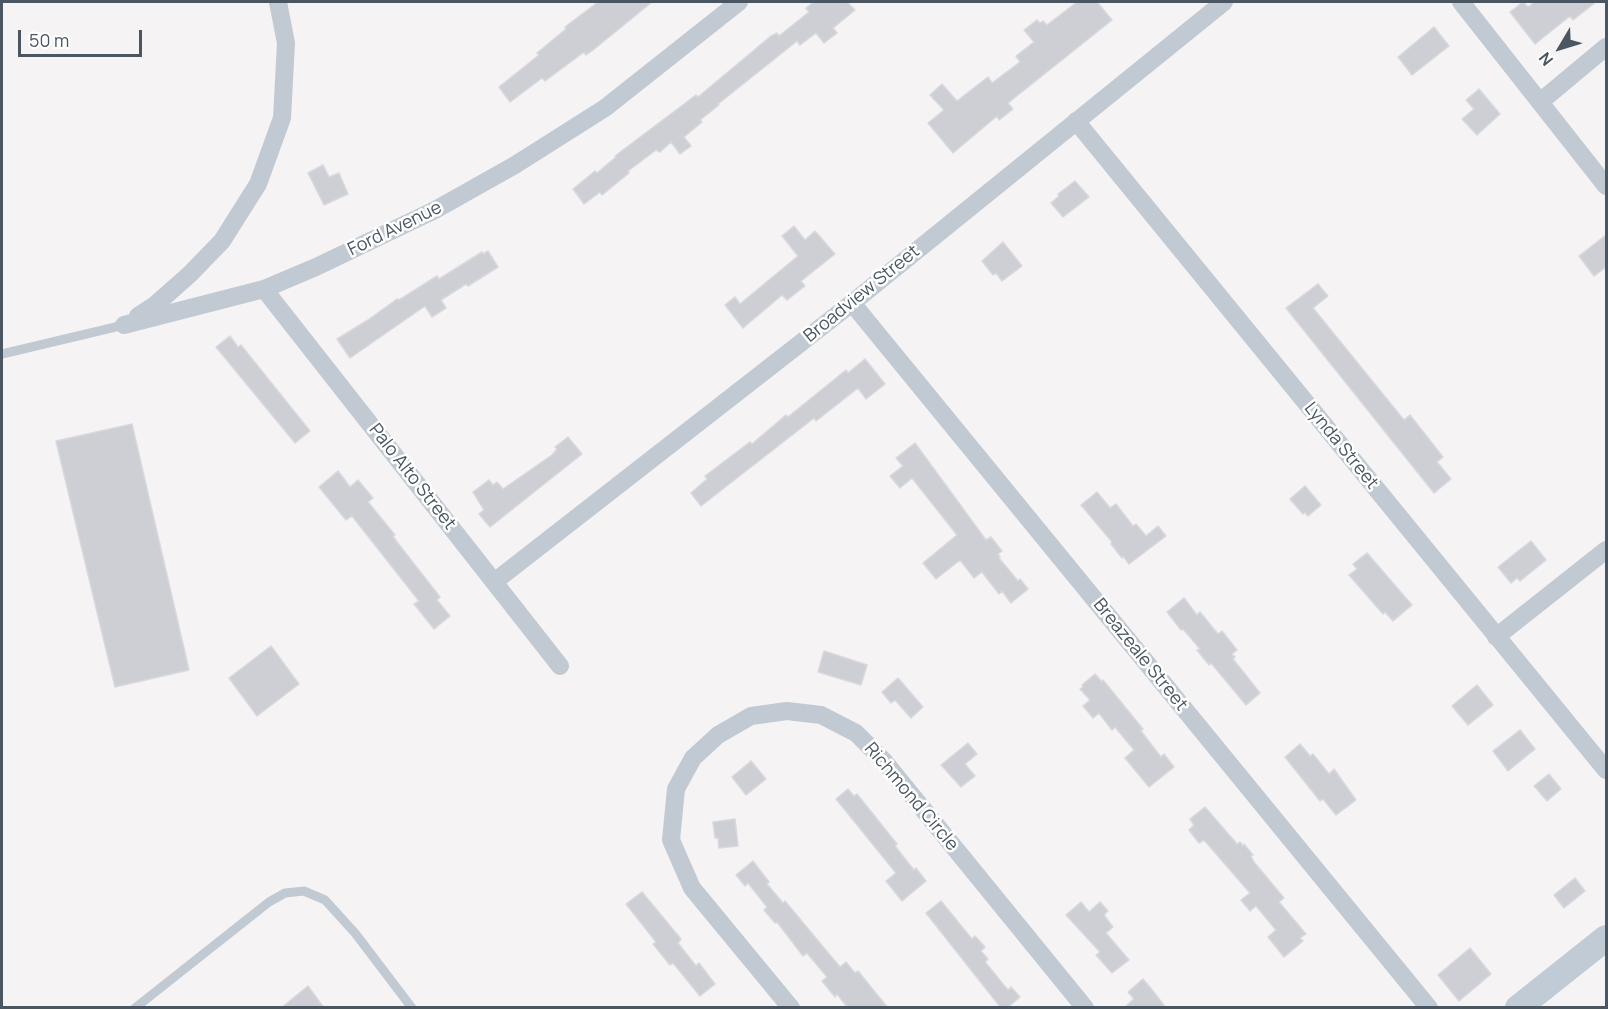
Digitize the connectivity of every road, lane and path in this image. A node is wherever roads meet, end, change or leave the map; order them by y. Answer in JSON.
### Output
{"nodes":[{"id":1,"x":278,"y":2,"type":"edge"},
{"id":2,"x":739,"y":2,"type":"edge"},
{"id":3,"x":1224,"y":2,"type":"edge"},
{"id":4,"x":1461,"y":2,"type":"edge"},
{"id":5,"x":1606,"y":47,"type":"edge"},
{"id":6,"x":1540,"y":102,"type":"junction"},
{"id":7,"x":1076,"y":121,"type":"junction"},
{"id":8,"x":1606,"y":186,"type":"edge"},
{"id":9,"x":264,"y":289,"type":"junction"},
{"id":10,"x":852,"y":303,"type":"junction"},
{"id":11,"x":124,"y":325,"type":"junction"},
{"id":12,"x":2,"y":354,"type":"edge"},
{"id":13,"x":1606,"y":550,"type":"edge"},
{"id":14,"x":494,"y":582,"type":"junction"},
{"id":15,"x":1496,"y":637,"type":"junction"},
{"id":16,"x":560,"y":666,"type":"dead end"},
{"id":17,"x":1606,"y":770,"type":"edge"},
{"id":18,"x":1606,"y":938,"type":"edge"},
{"id":19,"x":135,"y":1008,"type":"edge"},
{"id":20,"x":412,"y":1008,"type":"edge"},
{"id":21,"x":791,"y":1008,"type":"edge"},
{"id":22,"x":1084,"y":1008,"type":"edge"},
{"id":23,"x":1429,"y":1008,"type":"edge"},
{"id":24,"x":1518,"y":1008,"type":"edge"}],
"edges":[{"from":1,"to":11,"type":"street"},
{"from":2,"to":9,"type":"street","name":"Ford Avenue"},
{"from":3,"to":7,"type":"street","name":"Broadview Street"},
{"from":4,"to":6,"type":"street"},
{"from":5,"to":6,"type":"street"},
{"from":6,"to":8,"type":"street"},
{"from":7,"to":10,"type":"street","name":"Broadview Street"},
{"from":7,"to":15,"type":"street","name":"Lynda Street"},
{"from":9,"to":11,"type":"street","name":"Ford Avenue"},
{"from":9,"to":14,"type":"street","name":"Palo Alto Street"},
{"from":10,"to":14,"type":"street","name":"Broadview Street"},
{"from":10,"to":23,"type":"street","name":"Breazeale Street"},
{"from":11,"to":12,"type":"lane","name":"Ford Avenue"},
{"from":13,"to":15,"type":"street"},
{"from":14,"to":16,"type":"street","name":"Palo Alto Street"},
{"from":15,"to":17,"type":"street","name":"Lynda Street"},
{"from":18,"to":24,"type":"street"},
{"from":19,"to":20,"type":"lane"},
{"from":21,"to":22,"type":"street","name":"Richmond Circle"}]}
